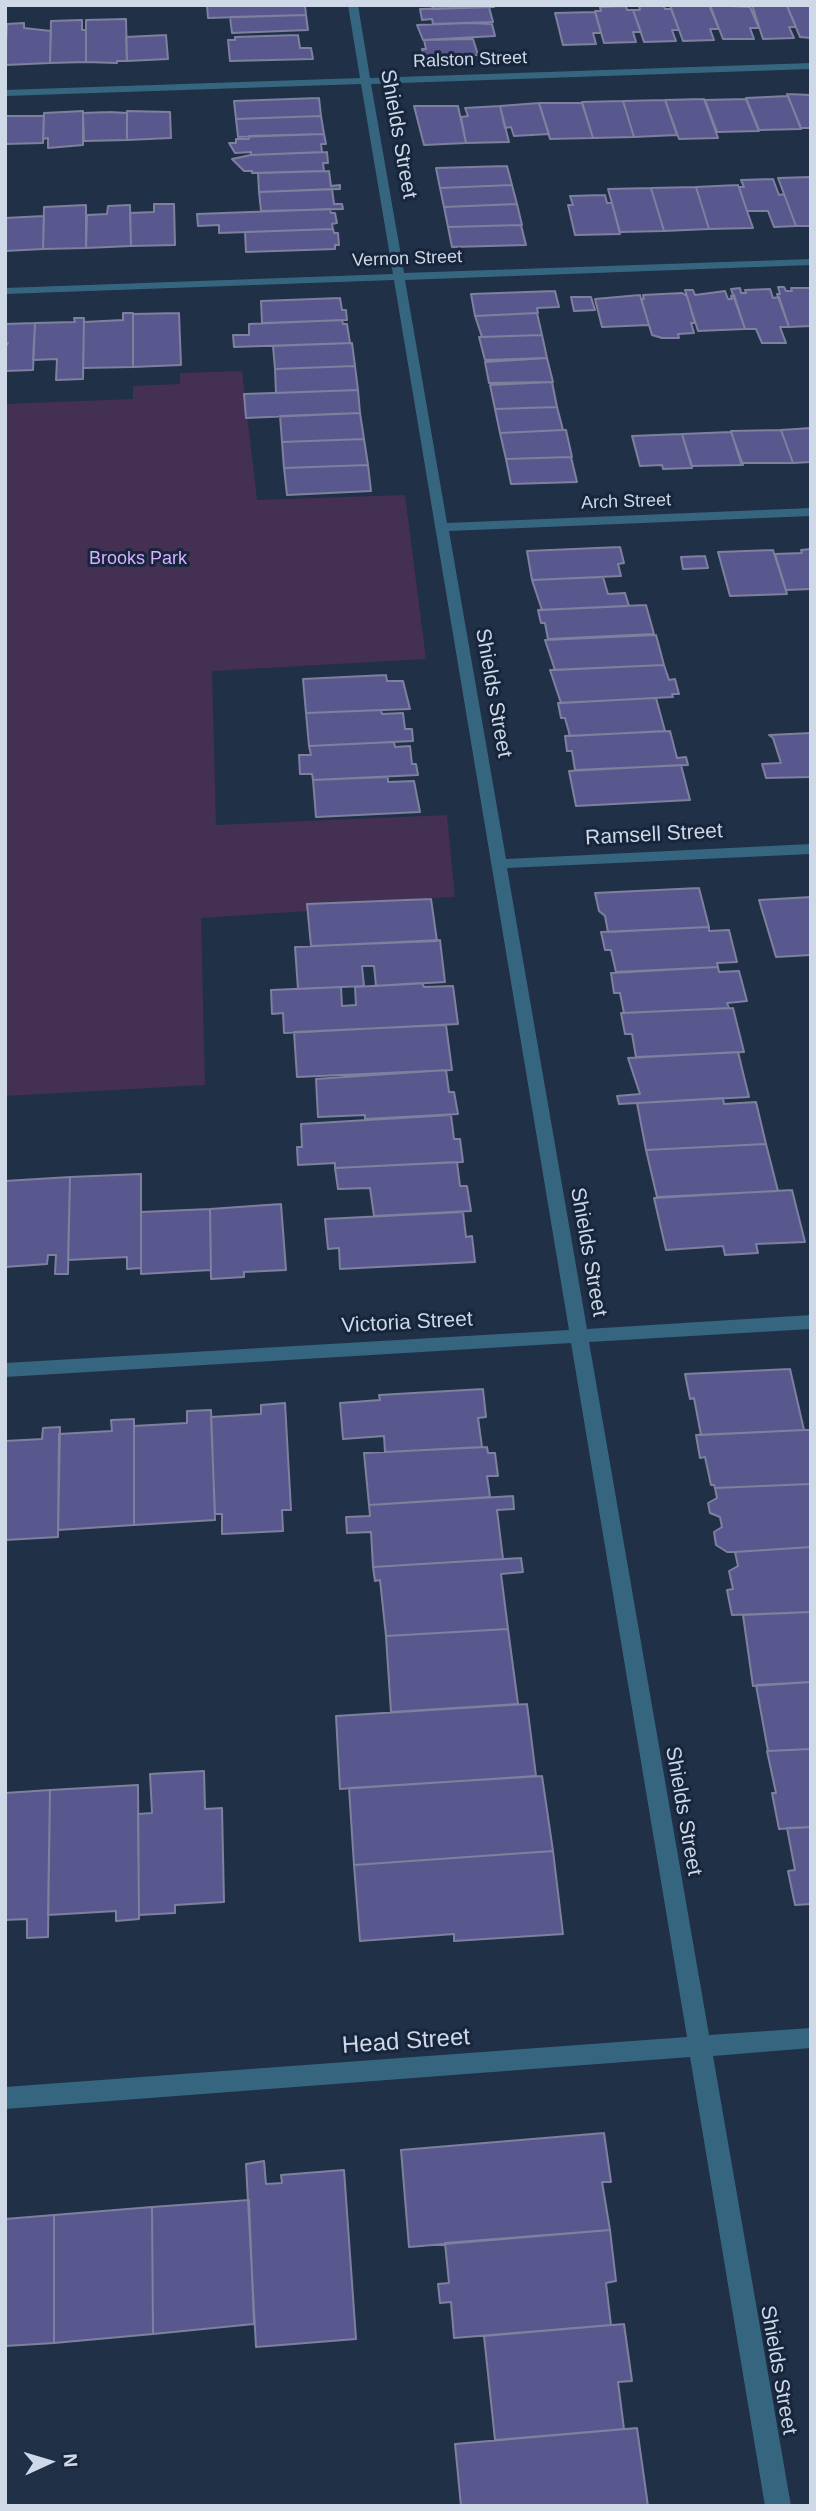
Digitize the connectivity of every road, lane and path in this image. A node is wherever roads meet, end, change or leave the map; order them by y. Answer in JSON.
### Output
{"nodes":[{"id":1,"x":354,"y":5,"type":"edge"},
{"id":2,"x":811,"y":66,"type":"edge"},
{"id":3,"x":366,"y":81,"type":"junction"},
{"id":4,"x":5,"y":93,"type":"edge"},
{"id":5,"x":811,"y":262,"type":"edge"},
{"id":6,"x":400,"y":277,"type":"junction"},
{"id":7,"x":5,"y":291,"type":"edge"},
{"id":8,"x":811,"y":512,"type":"edge"},
{"id":9,"x":443,"y":527,"type":"junction"},
{"id":10,"x":811,"y":849,"type":"edge"},
{"id":11,"x":499,"y":864,"type":"junction"},
{"id":12,"x":811,"y":1322,"type":"edge"},
{"id":13,"x":580,"y":1336,"type":"junction"},
{"id":14,"x":5,"y":1370,"type":"edge"},
{"id":15,"x":811,"y":2038,"type":"edge"},
{"id":16,"x":699,"y":2045,"type":"junction"},
{"id":17,"x":5,"y":2098,"type":"edge"},
{"id":18,"x":778,"y":2506,"type":"edge"}],
"edges":[{"from":1,"to":3,"type":"street","name":"Shields Street"},
{"from":2,"to":3,"type":"street","name":"Ralston Street"},
{"from":3,"to":4,"type":"street","name":"Ralston Street"},
{"from":3,"to":6,"type":"street","name":"Shields Street"},
{"from":5,"to":6,"type":"street","name":"Vernon Street"},
{"from":6,"to":7,"type":"street","name":"Vernon Street"},
{"from":6,"to":9,"type":"street","name":"Shields Street"},
{"from":8,"to":9,"type":"street","name":"Arch Street"},
{"from":9,"to":11,"type":"street","name":"Shields Street"},
{"from":10,"to":11,"type":"street","name":"Ramsell Street"},
{"from":11,"to":13,"type":"street","name":"Shields Street"},
{"from":12,"to":13,"type":"street","name":"Victoria Street"},
{"from":13,"to":14,"type":"street","name":"Victoria Street"},
{"from":13,"to":16,"type":"street","name":"Shields Street"},
{"from":15,"to":16,"type":"street","name":"Head Street"},
{"from":16,"to":17,"type":"street","name":"Head Street"},
{"from":16,"to":18,"type":"street","name":"Shields Street"}]}
